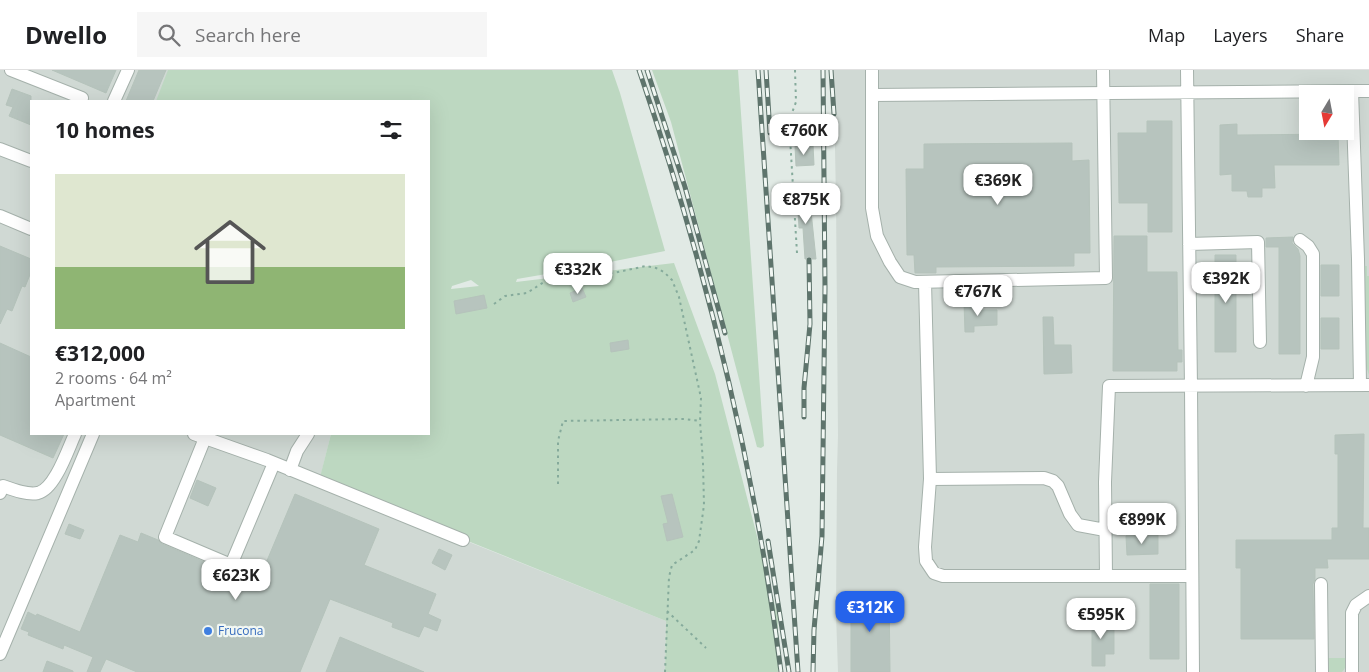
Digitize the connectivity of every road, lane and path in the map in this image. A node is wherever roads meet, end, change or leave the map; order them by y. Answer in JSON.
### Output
{"nodes":[{"id":1,"x":11,"y":70,"type":"edge"},
{"id":2,"x":128,"y":70,"type":"edge"},
{"id":3,"x":795,"y":70,"type":"edge"},
{"id":4,"x":872,"y":70,"type":"edge"},
{"id":5,"x":1104,"y":70,"type":"edge"},
{"id":6,"x":1187,"y":70,"type":"edge"},
{"id":7,"x":1299,"y":91,"type":"edge"},
{"id":8,"x":1354,"y":91,"type":"edge"},
{"id":9,"x":1369,"y":91,"type":"edge"},
{"id":10,"x":1187,"y":92,"type":"junction"},
{"id":11,"x":1104,"y":94,"type":"junction"},
{"id":12,"x":873,"y":95,"type":"junction"},
{"id":13,"x":81,"y":100,"type":"edge"},
{"id":14,"x":114,"y":100,"type":"edge"},
{"id":15,"x":1354,"y":122,"type":"edge"},
{"id":16,"x":0,"y":149,"type":"edge"},
{"id":17,"x":30,"y":161,"type":"edge"},
{"id":18,"x":0,"y":216,"type":"edge"},
{"id":19,"x":30,"y":229,"type":"edge"},
{"id":20,"x":1300,"y":240,"type":"dead end"},
{"id":21,"x":1189,"y":244,"type":"junction"},
{"id":22,"x":797,"y":253,"type":"dead end"},
{"id":23,"x":1363,"y":259,"type":"edge"},
{"id":24,"x":925,"y":282,"type":"junction"},
{"id":25,"x":494,"y":304,"type":"dead end"},
{"id":26,"x":1260,"y":342,"type":"dead end"},
{"id":27,"x":1364,"y":385,"type":"edge"},
{"id":28,"x":1306,"y":386,"type":"junction"},
{"id":29,"x":1191,"y":387,"type":"junction"},
{"id":30,"x":700,"y":421,"type":"junction"},
{"id":31,"x":75,"y":435,"type":"edge"},
{"id":32,"x":93,"y":435,"type":"edge"},
{"id":33,"x":307,"y":435,"type":"edge"},
{"id":34,"x":200,"y":436,"type":"edge"},
{"id":35,"x":274,"y":463,"type":"junction"},
{"id":36,"x":290,"y":470,"type":"junction"},
{"id":37,"x":930,"y":479,"type":"junction"},
{"id":38,"x":558,"y":484,"type":"dead end"},
{"id":39,"x":0,"y":493,"type":"edge"},
{"id":40,"x":1105,"y":530,"type":"junction"},
{"id":41,"x":463,"y":540,"type":"dead end"},
{"id":42,"x":1106,"y":576,"type":"junction"},
{"id":43,"x":1191,"y":576,"type":"junction"},
{"id":44,"x":1321,"y":584,"type":"dead end"},
{"id":45,"x":1369,"y":596,"type":"edge"},
{"id":46,"x":667,"y":611,"type":"junction"},
{"id":47,"x":706,"y":648,"type":"dead end"},
{"id":48,"x":0,"y":654,"type":"edge"},
{"id":49,"x":665,"y":672,"type":"edge"},
{"id":50,"x":1193,"y":672,"type":"edge"},
{"id":51,"x":1322,"y":672,"type":"edge"},
{"id":52,"x":1352,"y":672,"type":"edge"}],
"edges":[{"from":1,"to":13,"type":"lane"},
{"from":2,"to":14,"type":"lane"},
{"from":3,"to":22,"type":"path"},
{"from":4,"to":12,"type":"lane"},
{"from":5,"to":11,"type":"lane"},
{"from":6,"to":10,"type":"lane"},
{"from":7,"to":10,"type":"lane"},
{"from":8,"to":9,"type":"lane"},
{"from":10,"to":11,"type":"lane"},
{"from":10,"to":21,"type":"lane"},
{"from":11,"to":12,"type":"lane"},
{"from":11,"to":24,"type":"lane"},
{"from":12,"to":24,"type":"lane"},
{"from":15,"to":23,"type":"lane"},
{"from":16,"to":17,"type":"lane"},
{"from":18,"to":19,"type":"lane"},
{"from":20,"to":28,"type":"lane"},
{"from":21,"to":26,"type":"lane"},
{"from":21,"to":29,"type":"lane"},
{"from":23,"to":27,"type":"lane"},
{"from":24,"to":37,"type":"lane"},
{"from":25,"to":30,"type":"path"},
{"from":27,"to":28,"type":"lane"},
{"from":28,"to":29,"type":"lane"},
{"from":29,"to":40,"type":"lane"},
{"from":29,"to":43,"type":"lane"},
{"from":30,"to":38,"type":"path"},
{"from":30,"to":46,"type":"path"},
{"from":31,"to":39,"type":"lane"},
{"from":32,"to":48,"type":"lane"},
{"from":33,"to":36,"type":"lane"},
{"from":34,"to":35,"type":"lane"},
{"from":34,"to":35,"type":"lane"},
{"from":35,"to":36,"type":"lane"},
{"from":36,"to":41,"type":"lane"},
{"from":37,"to":40,"type":"lane"},
{"from":37,"to":42,"type":"lane"},
{"from":40,"to":42,"type":"lane"},
{"from":42,"to":43,"type":"lane"},
{"from":43,"to":50,"type":"lane"},
{"from":44,"to":51,"type":"lane"},
{"from":45,"to":52,"type":"lane"},
{"from":46,"to":47,"type":"path"},
{"from":46,"to":49,"type":"path"}]}
